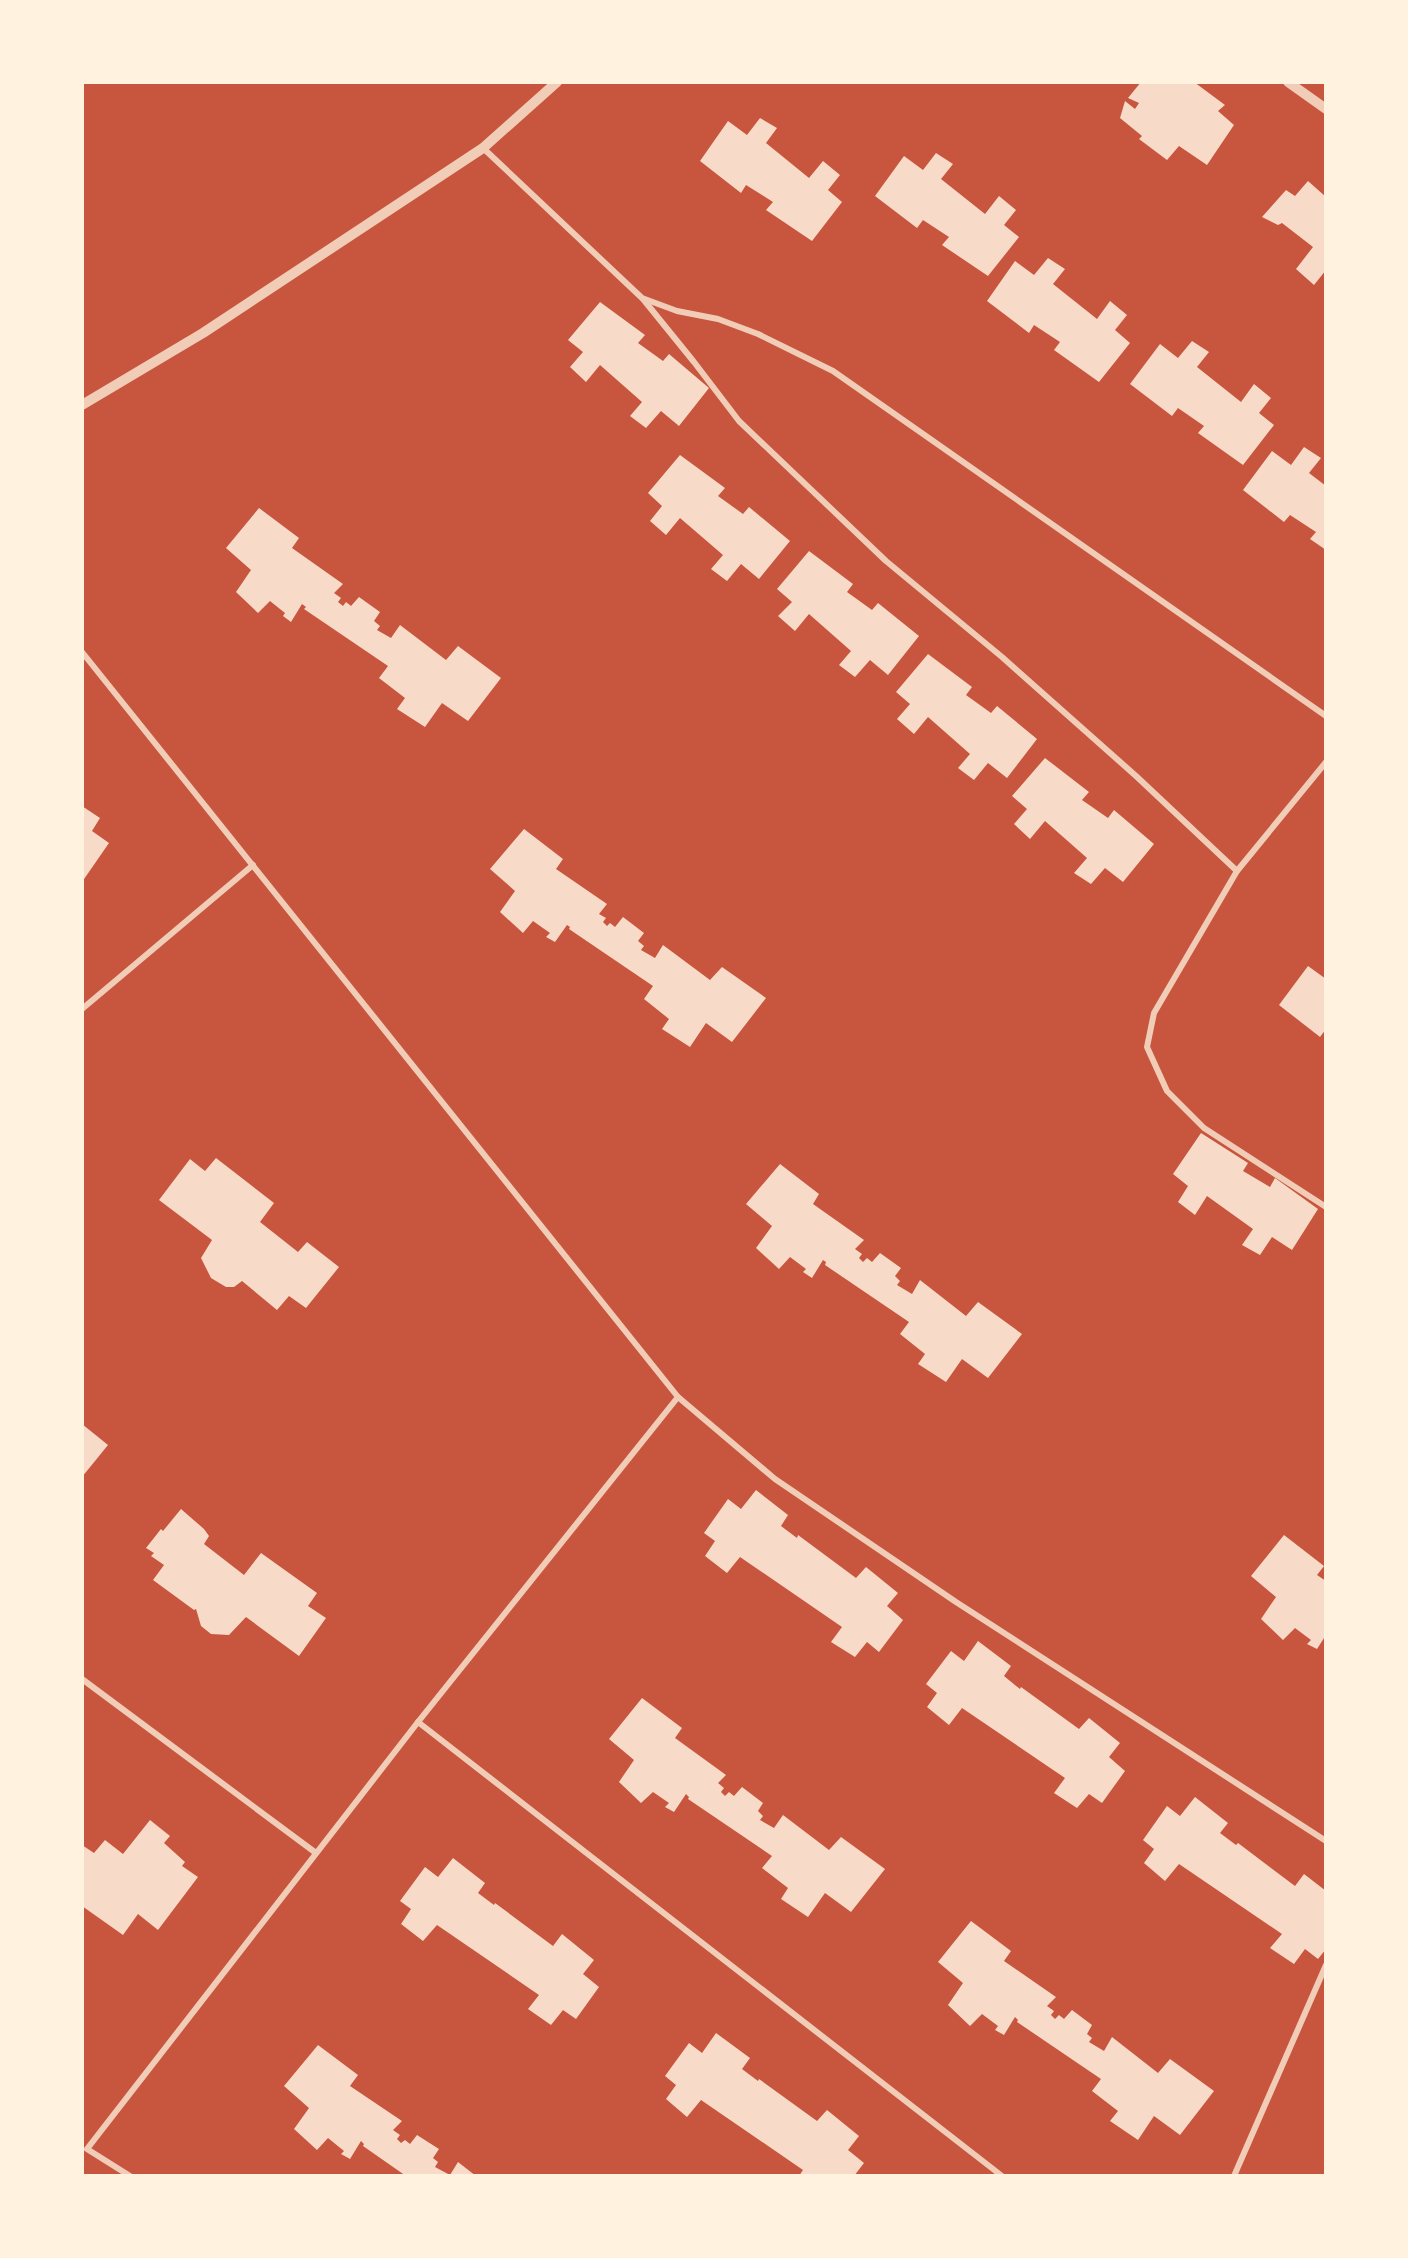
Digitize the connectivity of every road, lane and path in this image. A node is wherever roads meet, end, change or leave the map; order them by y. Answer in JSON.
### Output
{"nodes":[{"id":1,"x":557,"y":82,"type":"edge"},
{"id":2,"x":1288,"y":82,"type":"edge"},
{"id":3,"x":1326,"y":109,"type":"edge"},
{"id":4,"x":483,"y":148,"type":"junction"},
{"id":5,"x":642,"y":298,"type":"junction"},
{"id":6,"x":82,"y":405,"type":"edge"},
{"id":7,"x":82,"y":652,"type":"edge"},
{"id":8,"x":1326,"y":716,"type":"edge"},
{"id":9,"x":1326,"y":762,"type":"edge"},
{"id":10,"x":253,"y":865,"type":"junction"},
{"id":11,"x":1237,"y":871,"type":"junction"},
{"id":12,"x":82,"y":1009,"type":"edge"},
{"id":13,"x":1326,"y":1207,"type":"edge"},
{"id":14,"x":678,"y":1397,"type":"junction"},
{"id":15,"x":82,"y":1678,"type":"edge"},
{"id":16,"x":418,"y":1722,"type":"junction"},
{"id":17,"x":1326,"y":1841,"type":"edge"},
{"id":18,"x":316,"y":1853,"type":"junction"},
{"id":19,"x":1326,"y":1965,"type":"edge"},
{"id":20,"x":85,"y":2151,"type":"edge"},
{"id":21,"x":130,"y":2175,"type":"edge"},
{"id":22,"x":1002,"y":2175,"type":"edge"},
{"id":23,"x":1234,"y":2175,"type":"edge"}],
"edges":[{"from":1,"to":4,"type":"street"},
{"from":2,"to":3,"type":"street"},
{"from":4,"to":5,"type":"street"},
{"from":4,"to":6,"type":"street"},
{"from":5,"to":8,"type":"street"},
{"from":5,"to":11,"type":"street"},
{"from":7,"to":10,"type":"street"},
{"from":9,"to":11,"type":"street"},
{"from":10,"to":12,"type":"street"},
{"from":10,"to":14,"type":"street"},
{"from":11,"to":13,"type":"street"},
{"from":14,"to":16,"type":"street"},
{"from":14,"to":17,"type":"street"},
{"from":15,"to":18,"type":"street"},
{"from":16,"to":18,"type":"street"},
{"from":16,"to":22,"type":"street"},
{"from":18,"to":20,"type":"street"},
{"from":19,"to":23,"type":"street"},
{"from":20,"to":21,"type":"street"}]}
